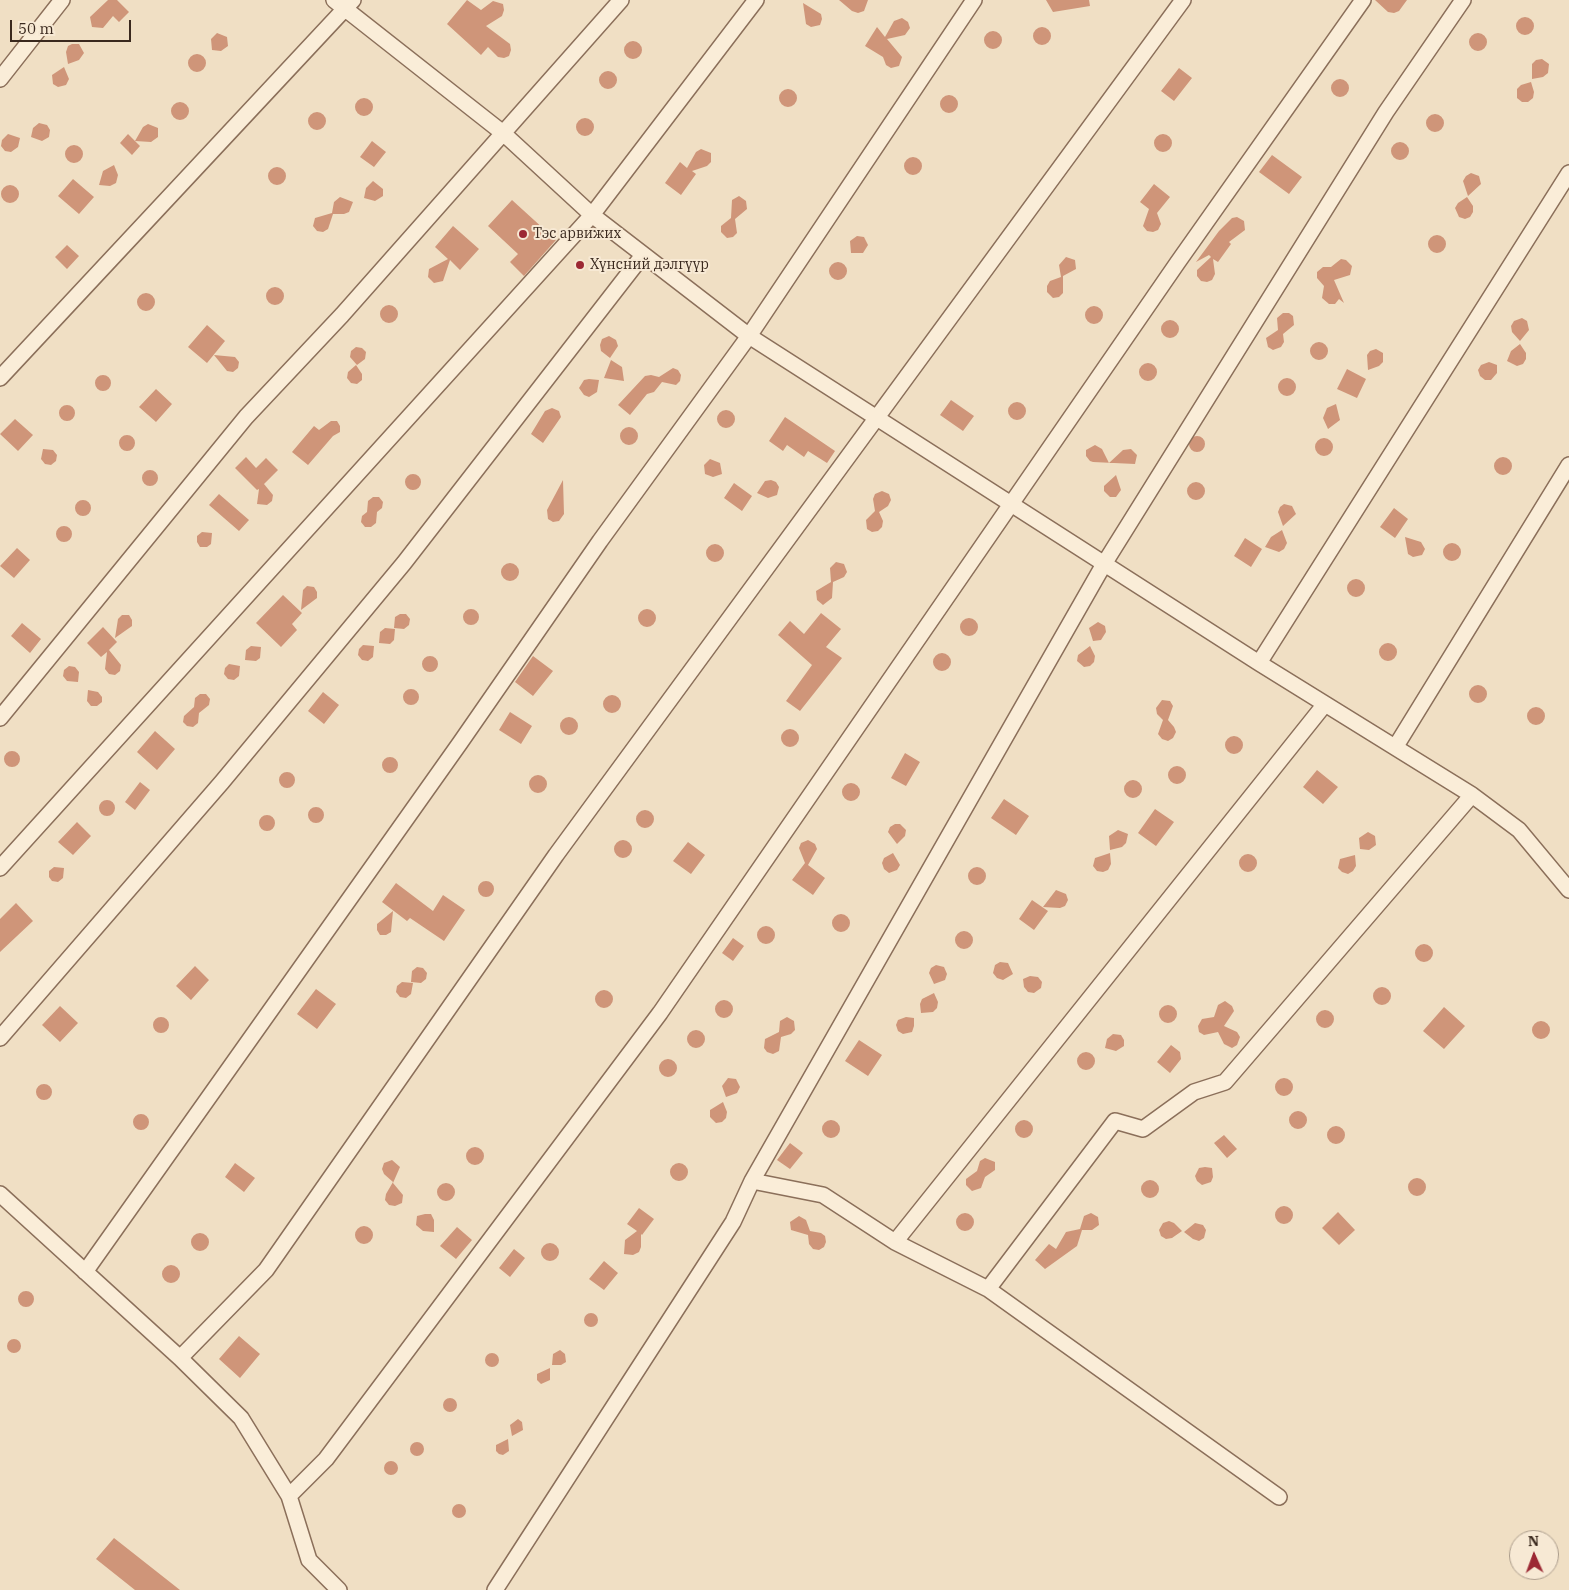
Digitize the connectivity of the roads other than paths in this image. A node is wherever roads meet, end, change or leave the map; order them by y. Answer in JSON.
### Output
{"nodes":[{"id":1,"x":62,"y":0,"type":"edge"},
{"id":2,"x":621,"y":0,"type":"edge"},
{"id":3,"x":756,"y":0,"type":"edge"},
{"id":4,"x":974,"y":0,"type":"edge"},
{"id":5,"x":1183,"y":0,"type":"edge"},
{"id":6,"x":1363,"y":0,"type":"edge"},
{"id":7,"x":1463,"y":0,"type":"edge"},
{"id":8,"x":344,"y":3,"type":"edge"},
{"id":9,"x":0,"y":79,"type":"edge"},
{"id":10,"x":502,"y":133,"type":"junction"},
{"id":11,"x":1569,"y":173,"type":"edge"},
{"id":12,"x":592,"y":215,"type":"junction"},
{"id":13,"x":643,"y":256,"type":"junction"},
{"id":14,"x":748,"y":336,"type":"junction"},
{"id":15,"x":0,"y":378,"type":"edge"},
{"id":16,"x":876,"y":420,"type":"junction"},
{"id":17,"x":1569,"y":465,"type":"edge"},
{"id":18,"x":1012,"y":506,"type":"junction"},
{"id":19,"x":1104,"y":564,"type":"junction"},
{"id":20,"x":1259,"y":663,"type":"junction"},
{"id":21,"x":1325,"y":704,"type":"junction"},
{"id":22,"x":0,"y":718,"type":"edge"},
{"id":23,"x":1396,"y":746,"type":"junction"},
{"id":24,"x":1472,"y":795,"type":"junction"},
{"id":25,"x":0,"y":868,"type":"edge"},
{"id":26,"x":1569,"y":890,"type":"edge"},
{"id":27,"x":0,"y":1038,"type":"edge"},
{"id":28,"x":752,"y":1181,"type":"junction"},
{"id":29,"x":0,"y":1194,"type":"edge"},
{"id":30,"x":894,"y":1242,"type":"junction"},
{"id":31,"x":85,"y":1272,"type":"junction"},
{"id":32,"x":988,"y":1289,"type":"junction"},
{"id":33,"x":180,"y":1358,"type":"junction"},
{"id":34,"x":289,"y":1496,"type":"junction"},
{"id":35,"x":1279,"y":1497,"type":"dead end"},
{"id":36,"x":339,"y":1590,"type":"edge"},
{"id":37,"x":495,"y":1590,"type":"edge"}],
"edges":[{"from":1,"to":9,"type":"street"},
{"from":2,"to":10,"type":"street"},
{"from":3,"to":12,"type":"street"},
{"from":4,"to":14,"type":"street"},
{"from":5,"to":16,"type":"street"},
{"from":6,"to":18,"type":"street"},
{"from":7,"to":19,"type":"street"},
{"from":8,"to":10,"type":"street"},
{"from":8,"to":15,"type":"street"},
{"from":10,"to":12,"type":"street"},
{"from":10,"to":22,"type":"street"},
{"from":11,"to":20,"type":"street"},
{"from":12,"to":13,"type":"street"},
{"from":12,"to":25,"type":"street"},
{"from":13,"to":14,"type":"street"},
{"from":13,"to":27,"type":"street"},
{"from":14,"to":16,"type":"street"},
{"from":14,"to":31,"type":"street"},
{"from":16,"to":18,"type":"street"},
{"from":16,"to":33,"type":"street"},
{"from":17,"to":23,"type":"street"},
{"from":18,"to":19,"type":"street"},
{"from":18,"to":34,"type":"street"},
{"from":19,"to":20,"type":"street"},
{"from":19,"to":28,"type":"street"},
{"from":20,"to":21,"type":"street"},
{"from":21,"to":23,"type":"street"},
{"from":21,"to":30,"type":"street"},
{"from":23,"to":24,"type":"street"},
{"from":24,"to":26,"type":"street"},
{"from":24,"to":32,"type":"street"},
{"from":28,"to":30,"type":"street"},
{"from":28,"to":37,"type":"street"},
{"from":29,"to":31,"type":"street"},
{"from":30,"to":32,"type":"street"},
{"from":31,"to":33,"type":"street"},
{"from":32,"to":35,"type":"street"},
{"from":33,"to":34,"type":"street"},
{"from":34,"to":36,"type":"street"}]}
